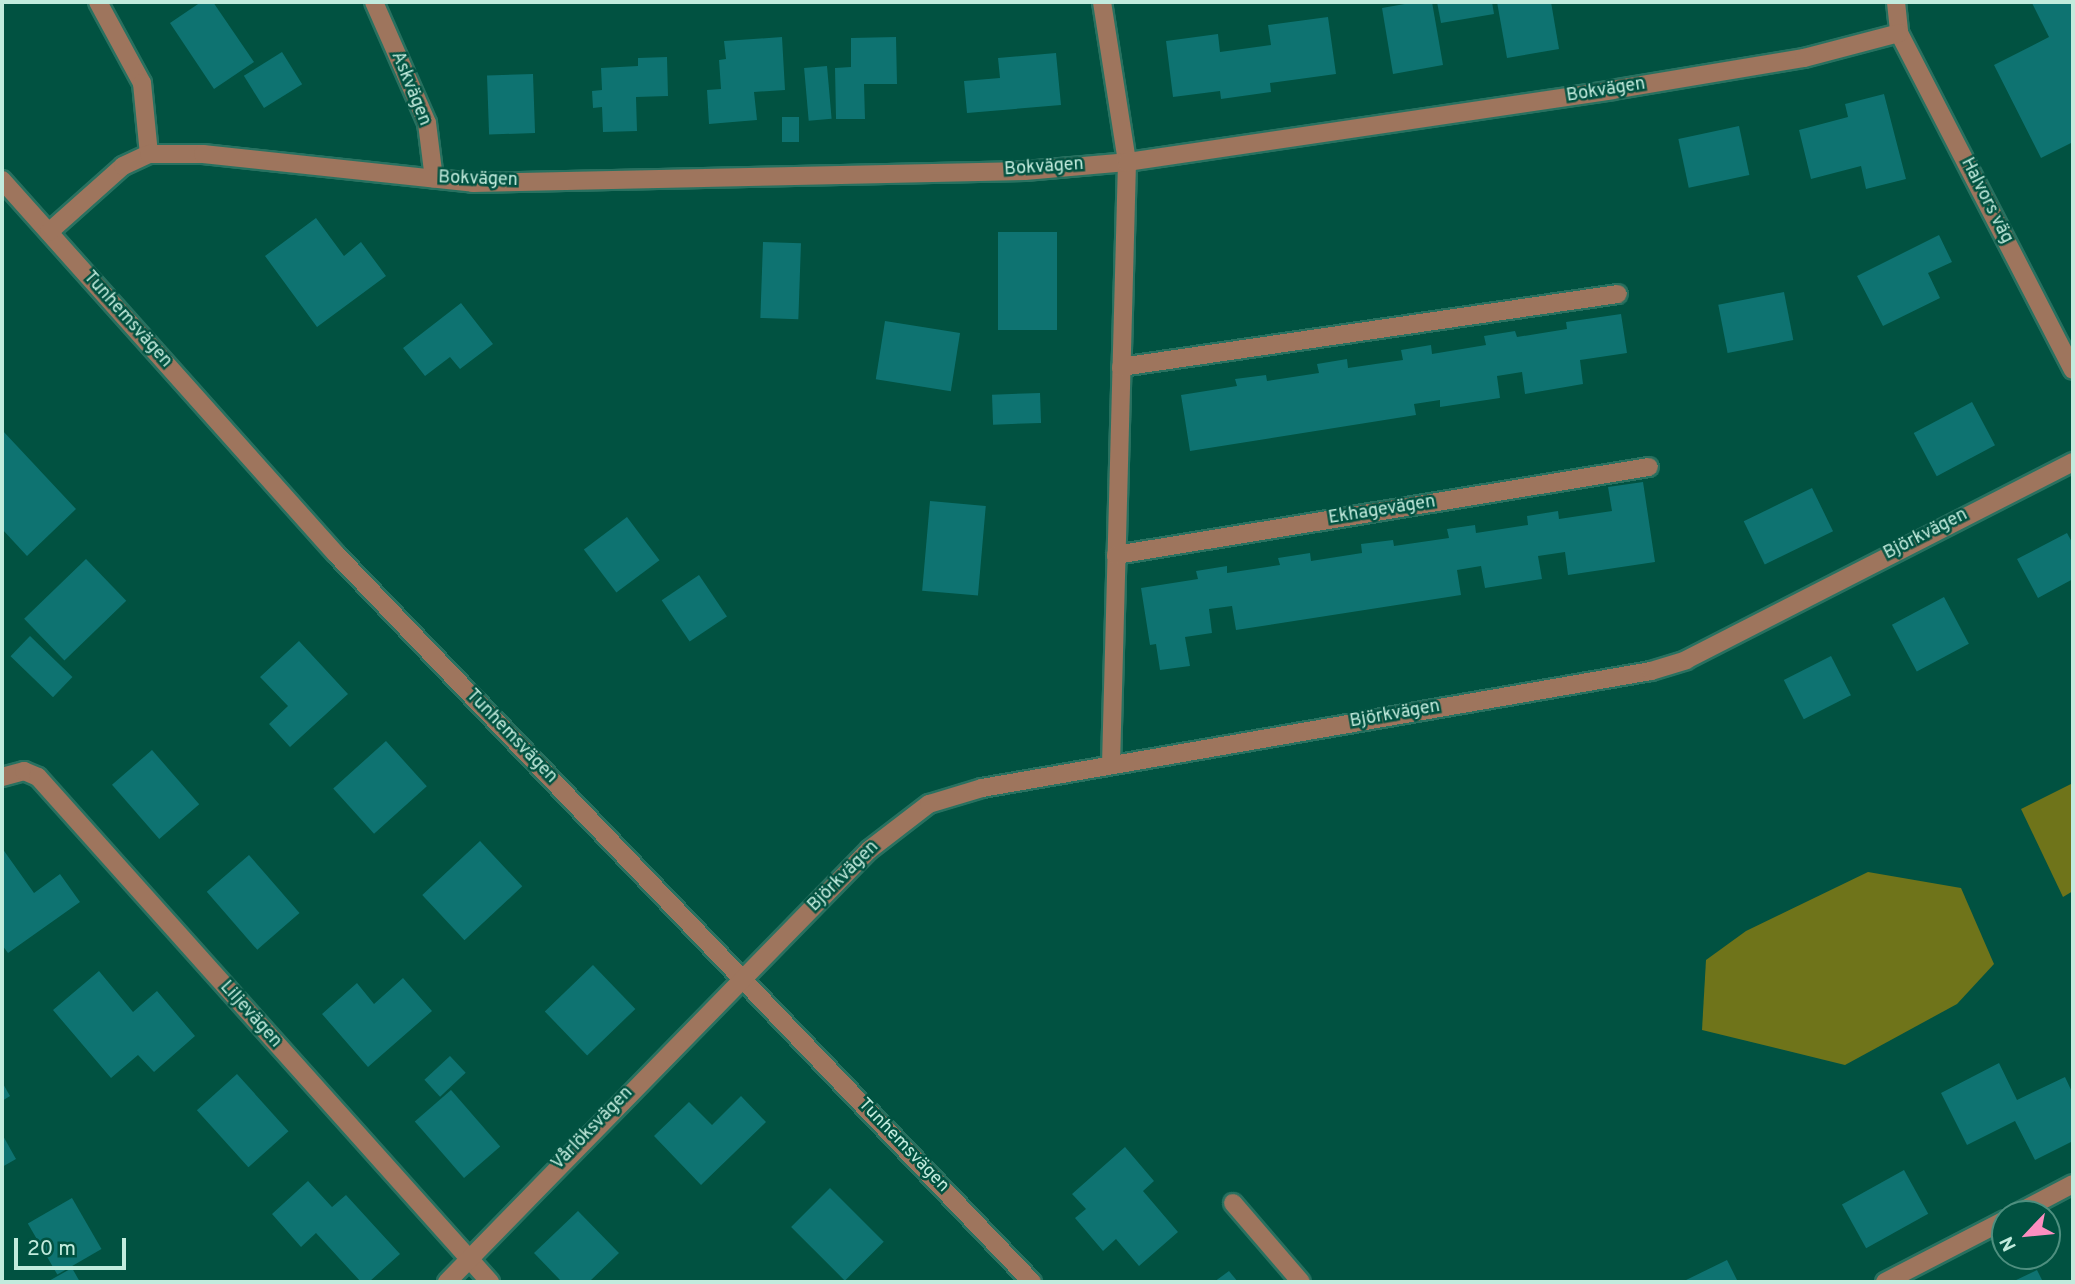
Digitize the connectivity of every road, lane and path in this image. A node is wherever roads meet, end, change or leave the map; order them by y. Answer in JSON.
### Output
{"nodes":[{"id":1,"x":98,"y":2,"type":"edge"},
{"id":2,"x":374,"y":2,"type":"edge"},
{"id":3,"x":1102,"y":2,"type":"edge"},
{"id":4,"x":1896,"y":2,"type":"edge"},
{"id":5,"x":1899,"y":33,"type":"junction"},
{"id":6,"x":149,"y":154,"type":"junction"},
{"id":7,"x":1127,"y":162,"type":"junction"},
{"id":8,"x":434,"y":179,"type":"junction"},
{"id":9,"x":2,"y":180,"type":"edge"},
{"id":10,"x":49,"y":232,"type":"junction"},
{"id":11,"x":1618,"y":294,"type":"dead end"},
{"id":12,"x":1121,"y":368,"type":"junction"},
{"id":13,"x":2073,"y":370,"type":"edge"},
{"id":14,"x":2073,"y":462,"type":"edge"},
{"id":15,"x":1649,"y":467,"type":"dead end"},
{"id":16,"x":1116,"y":555,"type":"junction"},
{"id":17,"x":1111,"y":764,"type":"junction"},
{"id":18,"x":2,"y":777,"type":"edge"},
{"id":19,"x":744,"y":980,"type":"junction"},
{"id":20,"x":2073,"y":1184,"type":"edge"},
{"id":21,"x":2043,"y":1200,"type":"edge"},
{"id":22,"x":1233,"y":1203,"type":"dead end"},
{"id":23,"x":1991,"y":1227,"type":"edge"},
{"id":24,"x":467,"y":1258,"type":"junction"},
{"id":25,"x":447,"y":1282,"type":"edge"},
{"id":26,"x":490,"y":1282,"type":"edge"},
{"id":27,"x":1032,"y":1282,"type":"edge"},
{"id":28,"x":1301,"y":1282,"type":"edge"},
{"id":29,"x":1885,"y":1282,"type":"edge"}],
"edges":[{"from":1,"to":6,"type":"street"},
{"from":2,"to":8,"type":"street","name":"Askvägen"},
{"from":3,"to":7,"type":"street"},
{"from":4,"to":5,"type":"street"},
{"from":5,"to":7,"type":"street","name":"Bokvägen"},
{"from":5,"to":13,"type":"street","name":"Halvors väg"},
{"from":6,"to":8,"type":"street","name":"Bokvägen"},
{"from":6,"to":10,"type":"street","name":"Bokvägen"},
{"from":7,"to":8,"type":"street","name":"Bokvägen"},
{"from":7,"to":12,"type":"street"},
{"from":9,"to":10,"type":"street","name":"Tunhemsvägen"},
{"from":10,"to":19,"type":"street","name":"Tunhemsvägen"},
{"from":11,"to":12,"type":"street"},
{"from":12,"to":16,"type":"street"},
{"from":14,"to":17,"type":"street","name":"Björkvägen"},
{"from":15,"to":16,"type":"street","name":"Ekhagevägen"},
{"from":16,"to":17,"type":"street"},
{"from":17,"to":19,"type":"street","name":"Björkvägen"},
{"from":18,"to":24,"type":"street","name":"Liljevägen"},
{"from":19,"to":24,"type":"street","name":"Vårlöksvägen"},
{"from":19,"to":27,"type":"street","name":"Tunhemsvägen"},
{"from":20,"to":21,"type":"street"},
{"from":22,"to":28,"type":"street"},
{"from":23,"to":29,"type":"street"},
{"from":24,"to":25,"type":"street","name":"Vårlöksvägen"},
{"from":24,"to":26,"type":"street","name":"Liljevägen"}]}
